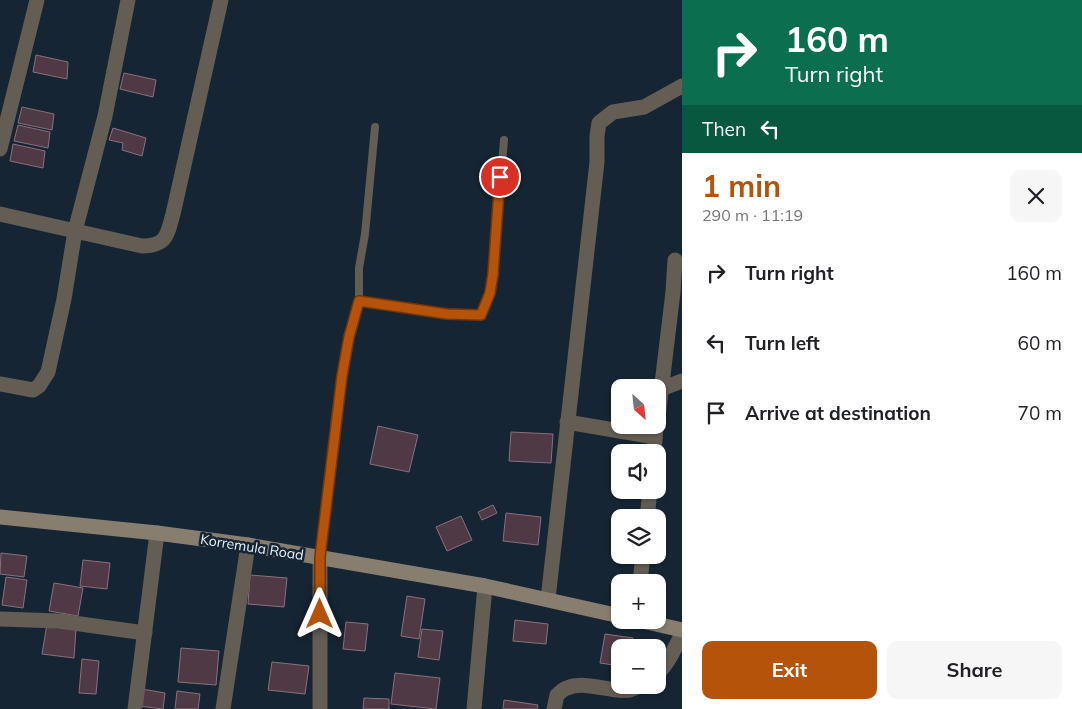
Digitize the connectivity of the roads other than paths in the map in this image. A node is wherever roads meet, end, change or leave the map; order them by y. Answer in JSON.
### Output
{"nodes":[{"id":1,"x":37,"y":0,"type":"edge"},
{"id":2,"x":128,"y":0,"type":"edge"},
{"id":3,"x":222,"y":0,"type":"edge"},
{"id":4,"x":682,"y":86,"type":"edge"},
{"id":5,"x":376,"y":127,"type":"dead end"},
{"id":6,"x":504,"y":140,"type":"dead end"},
{"id":7,"x":0,"y":148,"type":"edge"},
{"id":8,"x":0,"y":214,"type":"edge"},
{"id":9,"x":75,"y":231,"type":"junction"},
{"id":10,"x":675,"y":260,"type":"dead end"},
{"id":11,"x":678,"y":290,"type":"edge"},
{"id":12,"x":359,"y":301,"type":"junction"},
{"id":13,"x":663,"y":379,"type":"edge"},
{"id":14,"x":682,"y":381,"type":"edge"},
{"id":15,"x":0,"y":384,"type":"edge"},
{"id":16,"x":666,"y":387,"type":"edge"},
{"id":17,"x":567,"y":422,"type":"junction"},
{"id":18,"x":611,"y":426,"type":"edge"},
{"id":19,"x":0,"y":517,"type":"edge"},
{"id":20,"x":157,"y":533,"type":"junction"},
{"id":21,"x":248,"y":545,"type":"junction"},
{"id":22,"x":320,"y":557,"type":"junction"},
{"id":23,"x":485,"y":586,"type":"junction"},
{"id":24,"x":548,"y":599,"type":"junction"},
{"id":25,"x":611,"y":614,"type":"edge"},
{"id":26,"x":0,"y":619,"type":"edge"},
{"id":27,"x":666,"y":626,"type":"edge"},
{"id":28,"x":682,"y":630,"type":"edge"},
{"id":29,"x":145,"y":633,"type":"junction"},
{"id":30,"x":682,"y":634,"type":"edge"},
{"id":31,"x":666,"y":663,"type":"edge"},
{"id":32,"x":611,"y":690,"type":"edge"},
{"id":33,"x":135,"y":709,"type":"edge"},
{"id":34,"x":223,"y":709,"type":"edge"},
{"id":35,"x":320,"y":709,"type":"edge"},
{"id":36,"x":474,"y":709,"type":"edge"},
{"id":37,"x":554,"y":709,"type":"edge"}],
"edges":[{"from":1,"to":7,"type":"street"},
{"from":2,"to":9,"type":"street"},
{"from":3,"to":9,"type":"street"},
{"from":4,"to":17,"type":"street"},
{"from":5,"to":12,"type":"lane"},
{"from":6,"to":12,"type":"lane"},
{"from":8,"to":9,"type":"street"},
{"from":9,"to":15,"type":"street"},
{"from":10,"to":11,"type":"street"},
{"from":11,"to":13,"type":"street"},
{"from":12,"to":22,"type":"lane"},
{"from":14,"to":16,"type":"street"},
{"from":17,"to":18,"type":"street"},
{"from":17,"to":24,"type":"street"},
{"from":19,"to":20,"type":"street","name":"Korremula Road"},
{"from":20,"to":21,"type":"street","name":"Korremula Road"},
{"from":20,"to":29,"type":"street"},
{"from":21,"to":22,"type":"street","name":"Korremula Road"},
{"from":21,"to":34,"type":"street"},
{"from":22,"to":23,"type":"street","name":"Korremula Road"},
{"from":22,"to":35,"type":"street"},
{"from":23,"to":24,"type":"street","name":"Korremula Road"},
{"from":23,"to":36,"type":"street"},
{"from":24,"to":25,"type":"street","name":"Korremula Road"},
{"from":26,"to":29,"type":"street"},
{"from":27,"to":28,"type":"street"},
{"from":29,"to":33,"type":"street"},
{"from":30,"to":31,"type":"street"},
{"from":32,"to":37,"type":"street"}]}
